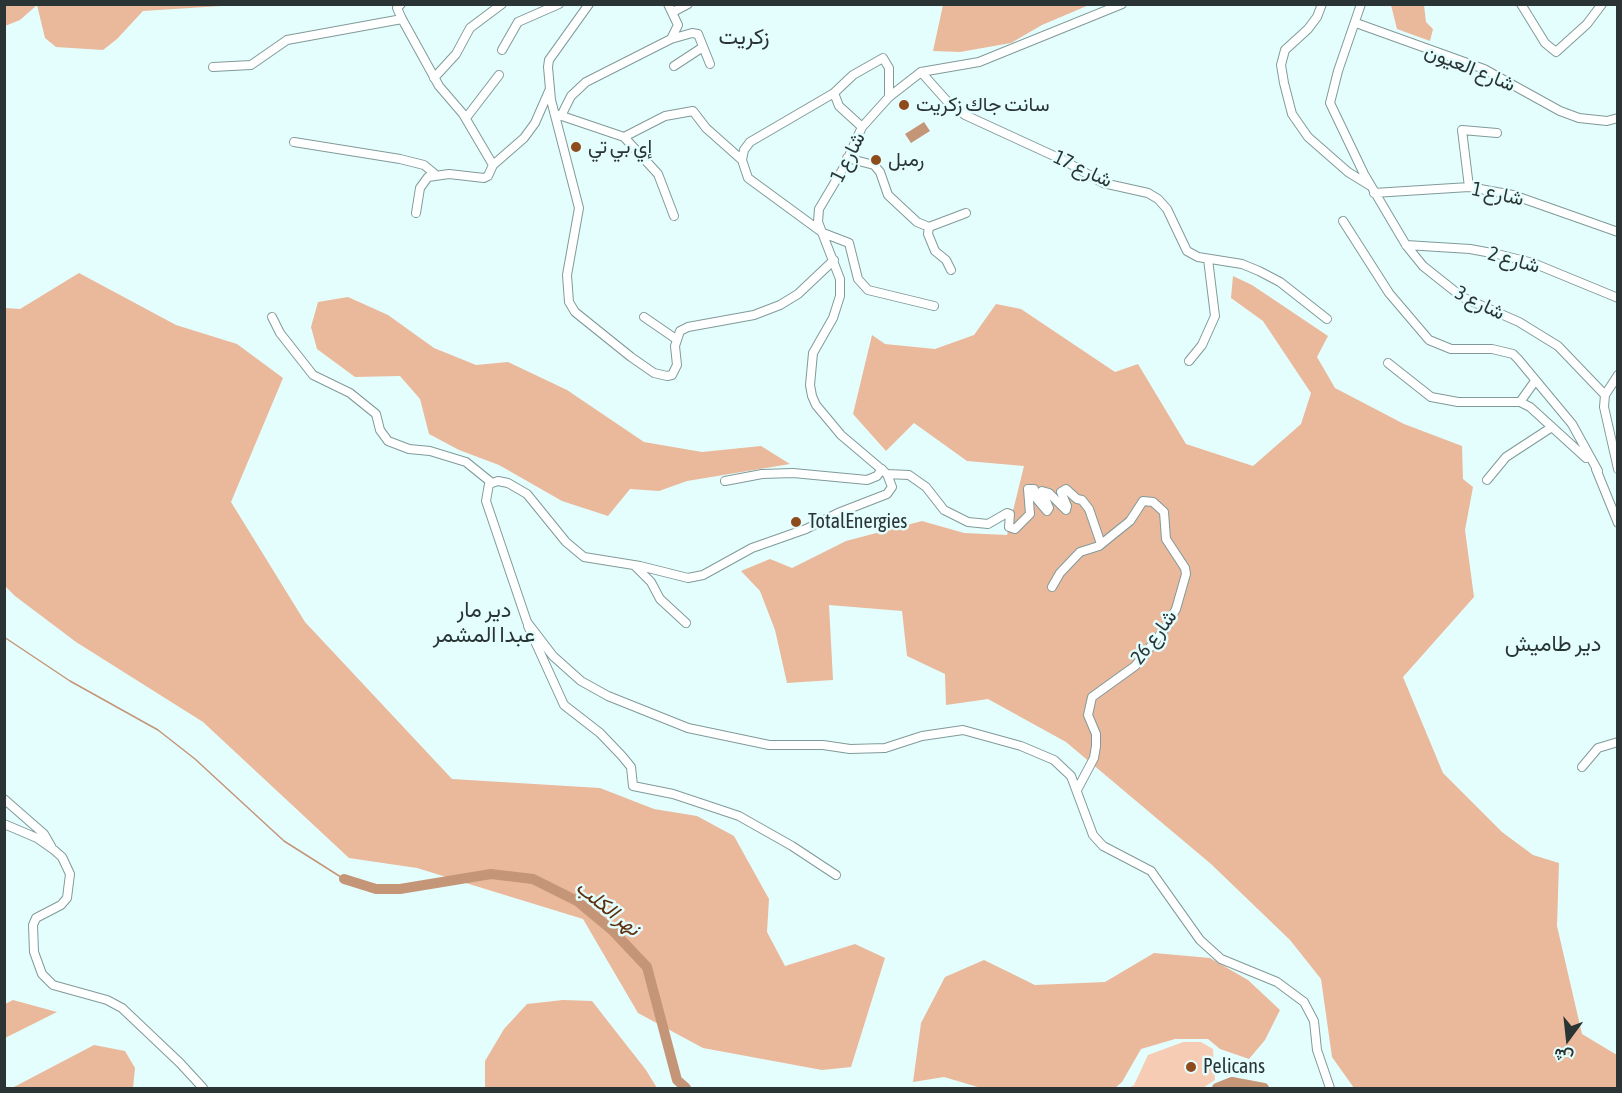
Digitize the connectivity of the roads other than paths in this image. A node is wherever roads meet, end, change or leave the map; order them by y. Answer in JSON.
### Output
{"nodes":[{"id":1,"x":502,"y":4,"type":"edge"},
{"id":2,"x":559,"y":4,"type":"edge"},
{"id":3,"x":589,"y":4,"type":"edge"},
{"id":4,"x":668,"y":4,"type":"edge"},
{"id":5,"x":688,"y":4,"type":"edge"},
{"id":6,"x":1122,"y":4,"type":"edge"},
{"id":7,"x":1322,"y":4,"type":"edge"},
{"id":8,"x":1361,"y":4,"type":"edge"},
{"id":9,"x":1521,"y":4,"type":"edge"},
{"id":10,"x":1602,"y":4,"type":"edge"},
{"id":11,"x":398,"y":6,"type":"edge"},
{"id":12,"x":673,"y":12,"type":"junction"},
{"id":13,"x":402,"y":20,"type":"junction"},
{"id":14,"x":1356,"y":23,"type":"junction"},
{"id":15,"x":671,"y":39,"type":"junction"},
{"id":16,"x":704,"y":47,"type":"junction"},
{"id":17,"x":502,"y":50,"type":"dead end"},
{"id":18,"x":710,"y":64,"type":"dead end"},
{"id":19,"x":213,"y":66,"type":"dead end"},
{"id":20,"x":674,"y":66,"type":"dead end"},
{"id":21,"x":921,"y":72,"type":"junction"},
{"id":22,"x":499,"y":75,"type":"dead end"},
{"id":23,"x":434,"y":78,"type":"junction"},
{"id":24,"x":549,"y":90,"type":"junction"},
{"id":25,"x":834,"y":93,"type":"junction"},
{"id":26,"x":889,"y":97,"type":"junction"},
{"id":27,"x":558,"y":115,"type":"junction"},
{"id":28,"x":466,"y":118,"type":"junction"},
{"id":29,"x":1617,"y":118,"type":"edge"},
{"id":30,"x":862,"y":127,"type":"junction"},
{"id":31,"x":1497,"y":133,"type":"dead end"},
{"id":32,"x":624,"y":137,"type":"junction"},
{"id":33,"x":294,"y":142,"type":"dead end"},
{"id":34,"x":847,"y":158,"type":"junction"},
{"id":35,"x":742,"y":160,"type":"junction"},
{"id":36,"x":493,"y":165,"type":"junction"},
{"id":37,"x":435,"y":174,"type":"junction"},
{"id":38,"x":1469,"y":187,"type":"junction"},
{"id":39,"x":1372,"y":189,"type":"junction"},
{"id":40,"x":416,"y":213,"type":"dead end"},
{"id":41,"x":966,"y":213,"type":"dead end"},
{"id":42,"x":674,"y":216,"type":"dead end"},
{"id":43,"x":1343,"y":222,"type":"dead end"},
{"id":44,"x":929,"y":227,"type":"junction"},
{"id":45,"x":823,"y":232,"type":"junction"},
{"id":46,"x":1617,"y":232,"type":"edge"},
{"id":47,"x":1406,"y":245,"type":"junction"},
{"id":48,"x":1208,"y":259,"type":"junction"},
{"id":49,"x":834,"y":260,"type":"junction"},
{"id":50,"x":951,"y":270,"type":"dead end"},
{"id":51,"x":1617,"y":298,"type":"edge"},
{"id":52,"x":934,"y":306,"type":"dead end"},
{"id":53,"x":272,"y":317,"type":"dead end"},
{"id":54,"x":644,"y":317,"type":"dead end"},
{"id":55,"x":1327,"y":319,"type":"dead end"},
{"id":56,"x":676,"y":339,"type":"junction"},
{"id":57,"x":1190,"y":361,"type":"dead end"},
{"id":58,"x":1388,"y":363,"type":"dead end"},
{"id":59,"x":1617,"y":375,"type":"edge"},
{"id":60,"x":1536,"y":381,"type":"junction"},
{"id":61,"x":1605,"y":395,"type":"junction"},
{"id":62,"x":1520,"y":402,"type":"junction"},
{"id":63,"x":1552,"y":427,"type":"junction"},
{"id":64,"x":1617,"y":469,"type":"edge"},
{"id":65,"x":1598,"y":471,"type":"junction"},
{"id":66,"x":884,"y":472,"type":"junction"},
{"id":67,"x":1487,"y":480,"type":"dead end"},
{"id":68,"x":725,"y":481,"type":"dead end"},
{"id":69,"x":492,"y":483,"type":"junction"},
{"id":70,"x":1617,"y":523,"type":"edge"},
{"id":71,"x":1101,"y":544,"type":"junction"},
{"id":72,"x":634,"y":565,"type":"junction"},
{"id":73,"x":1052,"y":587,"type":"dead end"},
{"id":74,"x":527,"y":622,"type":"junction"},
{"id":75,"x":686,"y":623,"type":"dead end"},
{"id":76,"x":1617,"y":742,"type":"edge"},
{"id":77,"x":1582,"y":767,"type":"dead end"},
{"id":78,"x":1077,"y":790,"type":"junction"},
{"id":79,"x":4,"y":799,"type":"edge"},
{"id":80,"x":4,"y":824,"type":"edge"},
{"id":81,"x":54,"y":850,"type":"junction"},
{"id":82,"x":836,"y":875,"type":"dead end"},
{"id":83,"x":203,"y":1089,"type":"edge"},
{"id":84,"x":1330,"y":1089,"type":"edge"}],
"edges":[{"from":1,"to":23,"type":"street"},
{"from":2,"to":17,"type":"street"},
{"from":3,"to":24,"type":"street"},
{"from":4,"to":12,"type":"street"},
{"from":5,"to":12,"type":"street"},
{"from":6,"to":21,"type":"street"},
{"from":7,"to":39,"type":"street"},
{"from":8,"to":14,"type":"street","name":"شارع 3"},
{"from":9,"to":10,"type":"street"},
{"from":11,"to":13,"type":"street"},
{"from":12,"to":15,"type":"street"},
{"from":13,"to":19,"type":"street"},
{"from":13,"to":23,"type":"street"},
{"from":14,"to":29,"type":"street","name":"شارع العيون"},
{"from":14,"to":39,"type":"street","name":"شارع 3"},
{"from":15,"to":16,"type":"street"},
{"from":15,"to":27,"type":"street"},
{"from":16,"to":18,"type":"street"},
{"from":16,"to":20,"type":"street"},
{"from":21,"to":26,"type":"street","name":"شارع 1"},
{"from":21,"to":48,"type":"street","name":"شارع 17"},
{"from":22,"to":28,"type":"street"},
{"from":23,"to":28,"type":"street"},
{"from":24,"to":27,"type":"street"},
{"from":24,"to":36,"type":"street"},
{"from":25,"to":26,"type":"street"},
{"from":25,"to":30,"type":"street"},
{"from":25,"to":35,"type":"street"},
{"from":26,"to":30,"type":"street","name":"شارع 1"},
{"from":27,"to":32,"type":"street"},
{"from":27,"to":56,"type":"street"},
{"from":28,"to":36,"type":"street"},
{"from":30,"to":34,"type":"street","name":"شارع 1"},
{"from":31,"to":38,"type":"street"},
{"from":32,"to":35,"type":"street"},
{"from":32,"to":42,"type":"street"},
{"from":33,"to":37,"type":"street"},
{"from":34,"to":44,"type":"street"},
{"from":34,"to":45,"type":"street","name":"شارع 1"},
{"from":35,"to":45,"type":"street"},
{"from":36,"to":37,"type":"street"},
{"from":37,"to":40,"type":"street"},
{"from":38,"to":39,"type":"street","name":"شارع 1"},
{"from":38,"to":46,"type":"street","name":"شارع 1"},
{"from":39,"to":47,"type":"street","name":"شارع 3"},
{"from":41,"to":44,"type":"street"},
{"from":43,"to":60,"type":"street"},
{"from":44,"to":50,"type":"street"},
{"from":45,"to":49,"type":"street","name":"شارع 1"},
{"from":45,"to":52,"type":"street"},
{"from":47,"to":51,"type":"street","name":"شارع 2"},
{"from":47,"to":61,"type":"street","name":"شارع 3"},
{"from":48,"to":55,"type":"street","name":"شارع 17"},
{"from":48,"to":57,"type":"street"},
{"from":49,"to":56,"type":"street"},
{"from":49,"to":66,"type":"street","name":"شارع 1"},
{"from":53,"to":69,"type":"street"},
{"from":54,"to":56,"type":"street"},
{"from":58,"to":62,"type":"street"},
{"from":59,"to":61,"type":"street"},
{"from":60,"to":62,"type":"street"},
{"from":60,"to":65,"type":"street"},
{"from":61,"to":64,"type":"street"},
{"from":62,"to":63,"type":"street"},
{"from":63,"to":65,"type":"street"},
{"from":63,"to":67,"type":"street"},
{"from":65,"to":70,"type":"street"},
{"from":66,"to":68,"type":"street"},
{"from":66,"to":71,"type":"street"},
{"from":66,"to":72,"type":"street"},
{"from":69,"to":72,"type":"street"},
{"from":69,"to":74,"type":"street"},
{"from":71,"to":73,"type":"street","name":"شارع 26"},
{"from":71,"to":78,"type":"street","name":"شارع 26"},
{"from":72,"to":75,"type":"street"},
{"from":74,"to":78,"type":"street"},
{"from":74,"to":82,"type":"street"},
{"from":76,"to":77,"type":"street"},
{"from":78,"to":84,"type":"street"},
{"from":79,"to":81,"type":"street"},
{"from":80,"to":81,"type":"street"},
{"from":81,"to":83,"type":"street"}]}
